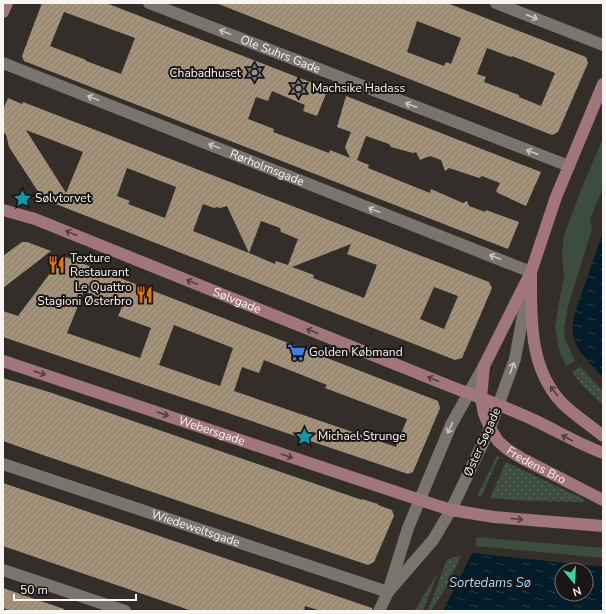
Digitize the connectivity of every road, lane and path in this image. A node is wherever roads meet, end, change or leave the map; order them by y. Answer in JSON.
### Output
{"nodes":[{"id":1,"x":149,"y":3,"type":"edge"},
{"id":2,"x":496,"y":3,"type":"edge"},
{"id":3,"x":603,"y":44,"type":"edge"},
{"id":4,"x":3,"y":62,"type":"edge"},
{"id":5,"x":603,"y":84,"type":"edge"},
{"id":6,"x":569,"y":166,"type":"junction"},
{"id":7,"x":3,"y":210,"type":"edge"},
{"id":8,"x":531,"y":272,"type":"junction"},
{"id":9,"x":3,"y":361,"type":"edge"},
{"id":10,"x":484,"y":366,"type":"junction"},
{"id":11,"x":469,"y":394,"type":"junction"},
{"id":12,"x":481,"y":398,"type":"junction"},
{"id":13,"x":499,"y":404,"type":"junction"},
{"id":14,"x":490,"y":428,"type":"junction"},
{"id":15,"x":603,"y":436,"type":"edge"},
{"id":16,"x":603,"y":453,"type":"edge"},
{"id":17,"x":3,"y":464,"type":"edge"},
{"id":18,"x":420,"y":500,"type":"junction"},
{"id":19,"x":603,"y":500,"type":"edge"},
{"id":20,"x":451,"y":510,"type":"junction"},
{"id":21,"x":603,"y":526,"type":"edge"},
{"id":22,"x":3,"y":570,"type":"edge"},
{"id":23,"x":388,"y":592,"type":"junction"},
{"id":24,"x":125,"y":611,"type":"edge"},
{"id":25,"x":379,"y":611,"type":"edge"}],
"edges":[{"from":6,"to":1,"type":"street","name":"Ole Suhrs Gade","one_way":true},
{"from":2,"to":3,"type":"street","one_way":true},
{"from":8,"to":4,"type":"street","name":"Rørholmsgade","one_way":true},
{"from":5,"to":6,"type":"street","name":"Øster Søgade"},
{"from":6,"to":8,"type":"street","name":"Øster Søgade"},
{"from":11,"to":7,"type":"street","name":"Sølvgade","one_way":true},
{"from":8,"to":10,"type":"street","name":"Øster Søgade"},
{"from":13,"to":8,"type":"street","name":"Øster Søgade","one_way":true},
{"from":15,"to":8,"type":"street","one_way":true},
{"from":9,"to":18,"type":"street","name":"Webersgade","one_way":true},
{"from":10,"to":11,"type":"street","name":"Øster Søgade"},
{"from":10,"to":12,"type":"street","name":"Fredens Bro"},
{"from":11,"to":12,"type":"street","name":"Sølvgade"},
{"from":11,"to":18,"type":"street","name":"Øster Søgade","one_way":true},
{"from":12,"to":13,"type":"street","name":"Sølvgade"},
{"from":12,"to":14,"type":"street","name":"Fredens Bro"},
{"from":13,"to":14,"type":"street","name":"Øster Søgade"},
{"from":16,"to":13,"type":"street","one_way":true},
{"from":14,"to":19,"type":"street","name":"Fredens Bro"},
{"from":14,"to":20,"type":"street","name":"Øster Søgade"},
{"from":17,"to":23,"type":"street","name":"Wiedeweltsgade"},
{"from":18,"to":20,"type":"street","name":"Webersgade"},
{"from":18,"to":23,"type":"street","name":"Øster Søgade"},
{"from":20,"to":21,"type":"street","one_way":true},
{"from":20,"to":23,"type":"street","name":"Øster Søgade"},
{"from":22,"to":24,"type":"street"},
{"from":23,"to":25,"type":"street","name":"Øster Søgade"}]}
